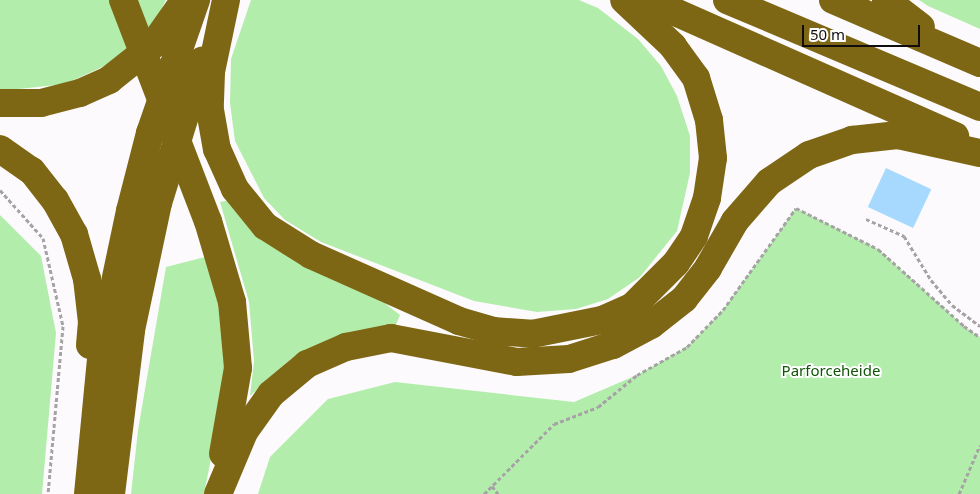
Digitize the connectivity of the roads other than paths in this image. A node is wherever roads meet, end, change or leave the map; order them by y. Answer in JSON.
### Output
{"nodes":[{"id":1,"x":123,"y":0,"type":"edge"},
{"id":2,"x":185,"y":0,"type":"edge"},
{"id":3,"x":196,"y":0,"type":"edge"},
{"id":4,"x":224,"y":0,"type":"edge"},
{"id":5,"x":624,"y":0,"type":"edge"},
{"id":6,"x":648,"y":0,"type":"edge"},
{"id":7,"x":727,"y":0,"type":"edge"},
{"id":8,"x":832,"y":0,"type":"edge"},
{"id":9,"x":886,"y":0,"type":"edge"},
{"id":10,"x":950,"y":50,"type":"junction"},
{"id":11,"x":980,"y":63,"type":"edge"},
{"id":12,"x":0,"y":103,"type":"edge"},
{"id":13,"x":980,"y":107,"type":"edge"},
{"id":14,"x":980,"y":146,"type":"edge"},
{"id":15,"x":0,"y":149,"type":"edge"},
{"id":16,"x":980,"y":153,"type":"edge"},
{"id":17,"x":88,"y":481,"type":"edge"},
{"id":18,"x":111,"y":494,"type":"edge"},
{"id":19,"x":213,"y":494,"type":"edge"},
{"id":20,"x":218,"y":494,"type":"edge"}],
"edges":[{"from":1,"to":19,"type":"highway","bridge":true},
{"from":2,"to":12,"type":"highway"},
{"from":3,"to":17,"type":"highway"},
{"from":4,"to":5,"type":"highway"},
{"from":4,"to":18,"type":"highway"},
{"from":6,"to":14,"type":"highway"},
{"from":7,"to":13,"type":"highway"},
{"from":8,"to":10,"type":"highway"},
{"from":9,"to":10,"type":"highway"},
{"from":10,"to":11,"type":"highway"},
{"from":15,"to":17,"type":"highway"},
{"from":16,"to":20,"type":"highway"}]}
